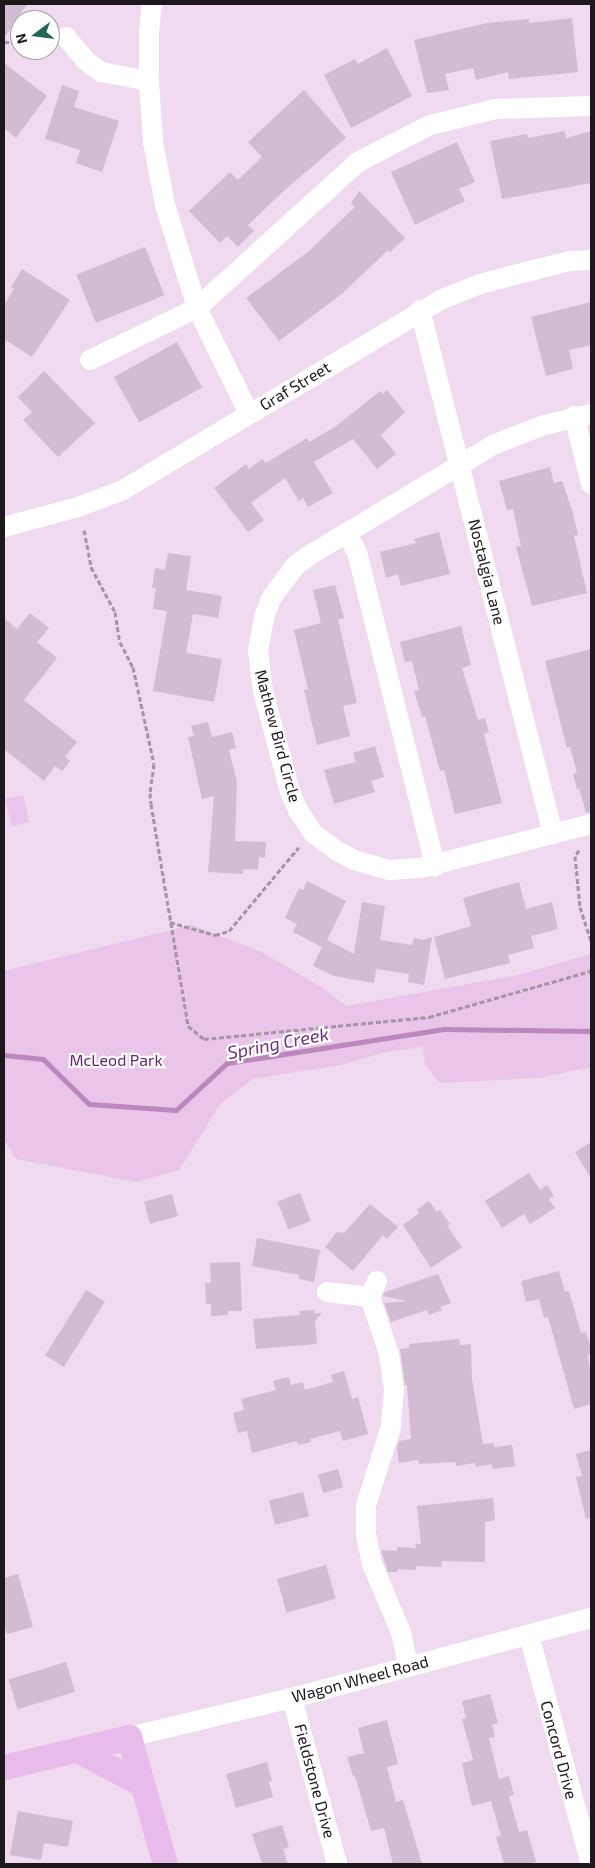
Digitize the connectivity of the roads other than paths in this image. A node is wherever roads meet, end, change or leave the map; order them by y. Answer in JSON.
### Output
{"nodes":[{"id":1,"x":152,"y":4,"type":"edge"},
{"id":2,"x":66,"y":37,"type":"dead end"},
{"id":3,"x":149,"y":81,"type":"junction"},
{"id":4,"x":591,"y":106,"type":"edge"},
{"id":5,"x":591,"y":260,"type":"edge"},
{"id":6,"x":197,"y":308,"type":"junction"},
{"id":7,"x":420,"y":310,"type":"junction"},
{"id":8,"x":90,"y":360,"type":"dead end"},
{"id":9,"x":249,"y":413,"type":"junction"},
{"id":10,"x":583,"y":415,"type":"edge"},
{"id":11,"x":460,"y":464,"type":"junction"},
{"id":12,"x":591,"y":484,"type":"edge"},
{"id":13,"x":4,"y":527,"type":"edge"},
{"id":14,"x":346,"y":533,"type":"junction"},
{"id":15,"x":591,"y":824,"type":"edge"},
{"id":16,"x":553,"y":834,"type":"junction"},
{"id":17,"x":434,"y":866,"type":"junction"},
{"id":18,"x":327,"y":1292,"type":"dead end"},
{"id":19,"x":591,"y":1618,"type":"edge"},
{"id":20,"x":529,"y":1635,"type":"junction"},
{"id":21,"x":408,"y":1666,"type":"junction"},
{"id":22,"x":292,"y":1698,"type":"junction"},
{"id":23,"x":129,"y":1737,"type":"junction"},
{"id":24,"x":78,"y":1750,"type":"junction"},
{"id":25,"x":4,"y":1767,"type":"edge"},
{"id":26,"x":142,"y":1784,"type":"junction"},
{"id":27,"x":165,"y":1864,"type":"edge"},
{"id":28,"x":337,"y":1864,"type":"edge"},
{"id":29,"x":591,"y":1864,"type":"edge"}],
"edges":[{"from":1,"to":3,"type":"street"},
{"from":2,"to":3,"type":"street"},
{"from":3,"to":6,"type":"street"},
{"from":4,"to":6,"type":"street"},
{"from":5,"to":7,"type":"street","name":"Graf Street"},
{"from":6,"to":8,"type":"street"},
{"from":6,"to":9,"type":"street"},
{"from":7,"to":9,"type":"street","name":"Graf Street"},
{"from":7,"to":11,"type":"street","name":"Nostalgia Lane"},
{"from":9,"to":13,"type":"street","name":"Graf Street"},
{"from":10,"to":11,"type":"street","name":"Mathew Bird Circle"},
{"from":10,"to":12,"type":"street"},
{"from":11,"to":14,"type":"street","name":"Mathew Bird Circle"},
{"from":11,"to":16,"type":"street","name":"Nostalgia Lane"},
{"from":14,"to":17,"type":"street"},
{"from":14,"to":17,"type":"street","name":"Mathew Bird Circle"},
{"from":15,"to":16,"type":"street","name":"Mathew Bird Circle"},
{"from":16,"to":17,"type":"street","name":"Mathew Bird Circle"},
{"from":18,"to":21,"type":"street"},
{"from":19,"to":20,"type":"street","name":"Wagon Wheel Road"},
{"from":20,"to":21,"type":"street","name":"Wagon Wheel Road"},
{"from":20,"to":29,"type":"street","name":"Concord Drive"},
{"from":21,"to":22,"type":"street","name":"Wagon Wheel Road"},
{"from":22,"to":23,"type":"street","name":"Wagon Wheel Road"},
{"from":22,"to":28,"type":"street","name":"Fieldstone Drive"},
{"from":23,"to":24,"type":"main road"},
{"from":23,"to":26,"type":"main road"},
{"from":24,"to":25,"type":"main road"},
{"from":24,"to":26,"type":"main road"},
{"from":26,"to":27,"type":"main road"}]}
